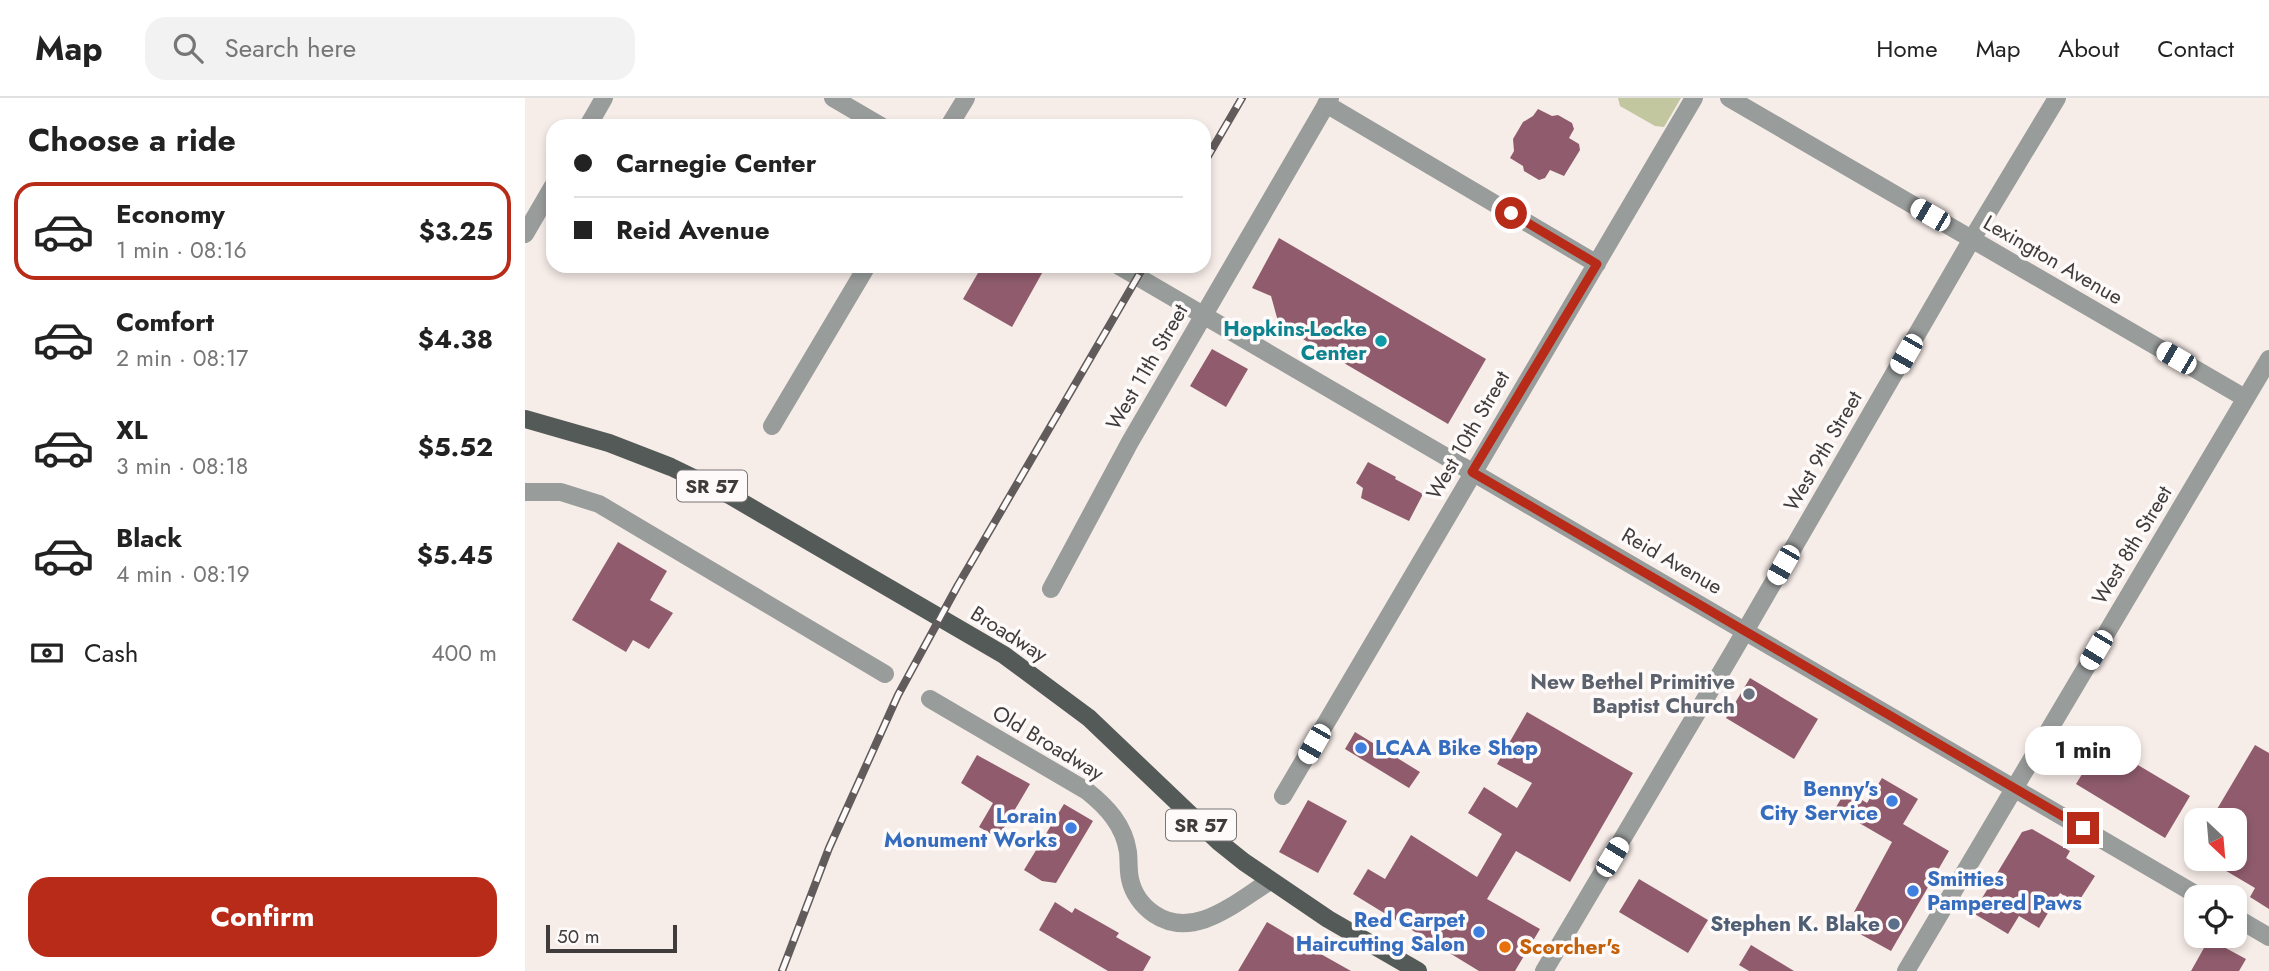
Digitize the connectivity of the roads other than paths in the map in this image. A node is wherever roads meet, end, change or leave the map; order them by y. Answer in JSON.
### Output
{"nodes":[{"id":1,"x":604,"y":98,"type":"edge"},
{"id":2,"x":833,"y":98,"type":"edge"},
{"id":3,"x":965,"y":98,"type":"edge"},
{"id":4,"x":1694,"y":98,"type":"edge"},
{"id":5,"x":1729,"y":98,"type":"edge"},
{"id":6,"x":2057,"y":98,"type":"edge"},
{"id":7,"x":1328,"y":101,"type":"edge"},
{"id":8,"x":592,"y":119,"type":"edge"},
{"id":9,"x":869,"y":119,"type":"edge"},
{"id":10,"x":953,"y":119,"type":"edge"},
{"id":11,"x":546,"y":198,"type":"edge"},
{"id":12,"x":525,"y":234,"type":"edge"},
{"id":13,"x":1972,"y":239,"type":"junction"},
{"id":14,"x":1597,"y":264,"type":"junction"},
{"id":15,"x":863,"y":273,"type":"edge"},
{"id":16,"x":1131,"y":273,"type":"edge"},
{"id":17,"x":1203,"y":315,"type":"junction"},
{"id":18,"x":2269,"y":359,"type":"edge"},
{"id":19,"x":2245,"y":398,"type":"junction"},
{"id":20,"x":525,"y":419,"type":"edge"},
{"id":21,"x":772,"y":426,"type":"dead end"},
{"id":22,"x":1472,"y":472,"type":"junction"},
{"id":23,"x":525,"y":492,"type":"edge"},
{"id":24,"x":1051,"y":589,"type":"dead end"},
{"id":25,"x":1746,"y":630,"type":"junction"},
{"id":26,"x":885,"y":674,"type":"dead end"},
{"id":27,"x":930,"y":699,"type":"dead end"},
{"id":28,"x":2014,"y":788,"type":"junction"},
{"id":29,"x":1283,"y":796,"type":"dead end"},
{"id":30,"x":1270,"y":881,"type":"junction"},
{"id":31,"x":2184,"y":888,"type":"edge"},
{"id":32,"x":2247,"y":924,"type":"edge"},
{"id":33,"x":2269,"y":937,"type":"edge"},
{"id":34,"x":1417,"y":971,"type":"edge"},
{"id":35,"x":1544,"y":971,"type":"edge"},
{"id":36,"x":1906,"y":971,"type":"edge"}],
"edges":[{"from":1,"to":8,"type":"street"},
{"from":2,"to":9,"type":"street"},
{"from":3,"to":10,"type":"street"},
{"from":4,"to":14,"type":"street","name":"West 10th Street"},
{"from":5,"to":13,"type":"street","name":"Lexington Avenue"},
{"from":6,"to":13,"type":"street","name":"West 9th Street"},
{"from":7,"to":14,"type":"street"},
{"from":7,"to":17,"type":"street","name":"West 11th Street"},
{"from":11,"to":12,"type":"street"},
{"from":13,"to":19,"type":"street","name":"Lexington Avenue"},
{"from":13,"to":25,"type":"street","name":"West 9th Street"},
{"from":14,"to":22,"type":"street","name":"West 10th Street"},
{"from":15,"to":21,"type":"street"},
{"from":16,"to":17,"type":"street","name":"Reid Avenue"},
{"from":17,"to":22,"type":"street","name":"Reid Avenue"},
{"from":17,"to":24,"type":"street","name":"West 11th Street"},
{"from":18,"to":19,"type":"street","name":"West 8th Street"},
{"from":19,"to":28,"type":"street","name":"West 8th Street"},
{"from":20,"to":30,"type":"main road","name":"Broadway","number":"SR 57"},
{"from":22,"to":25,"type":"street","name":"Reid Avenue"},
{"from":22,"to":29,"type":"street","name":"West 10th Street"},
{"from":23,"to":26,"type":"street"},
{"from":25,"to":28,"type":"street","name":"Reid Avenue"},
{"from":25,"to":35,"type":"street","name":"West 9th Street"},
{"from":27,"to":30,"type":"street","name":"Old Broadway"},
{"from":28,"to":31,"type":"street","name":"Reid Avenue"},
{"from":28,"to":36,"type":"street","name":"West 8th Street"},
{"from":30,"to":34,"type":"main road","name":"Broadway","number":"SR 57"},
{"from":32,"to":33,"type":"street"}]}
